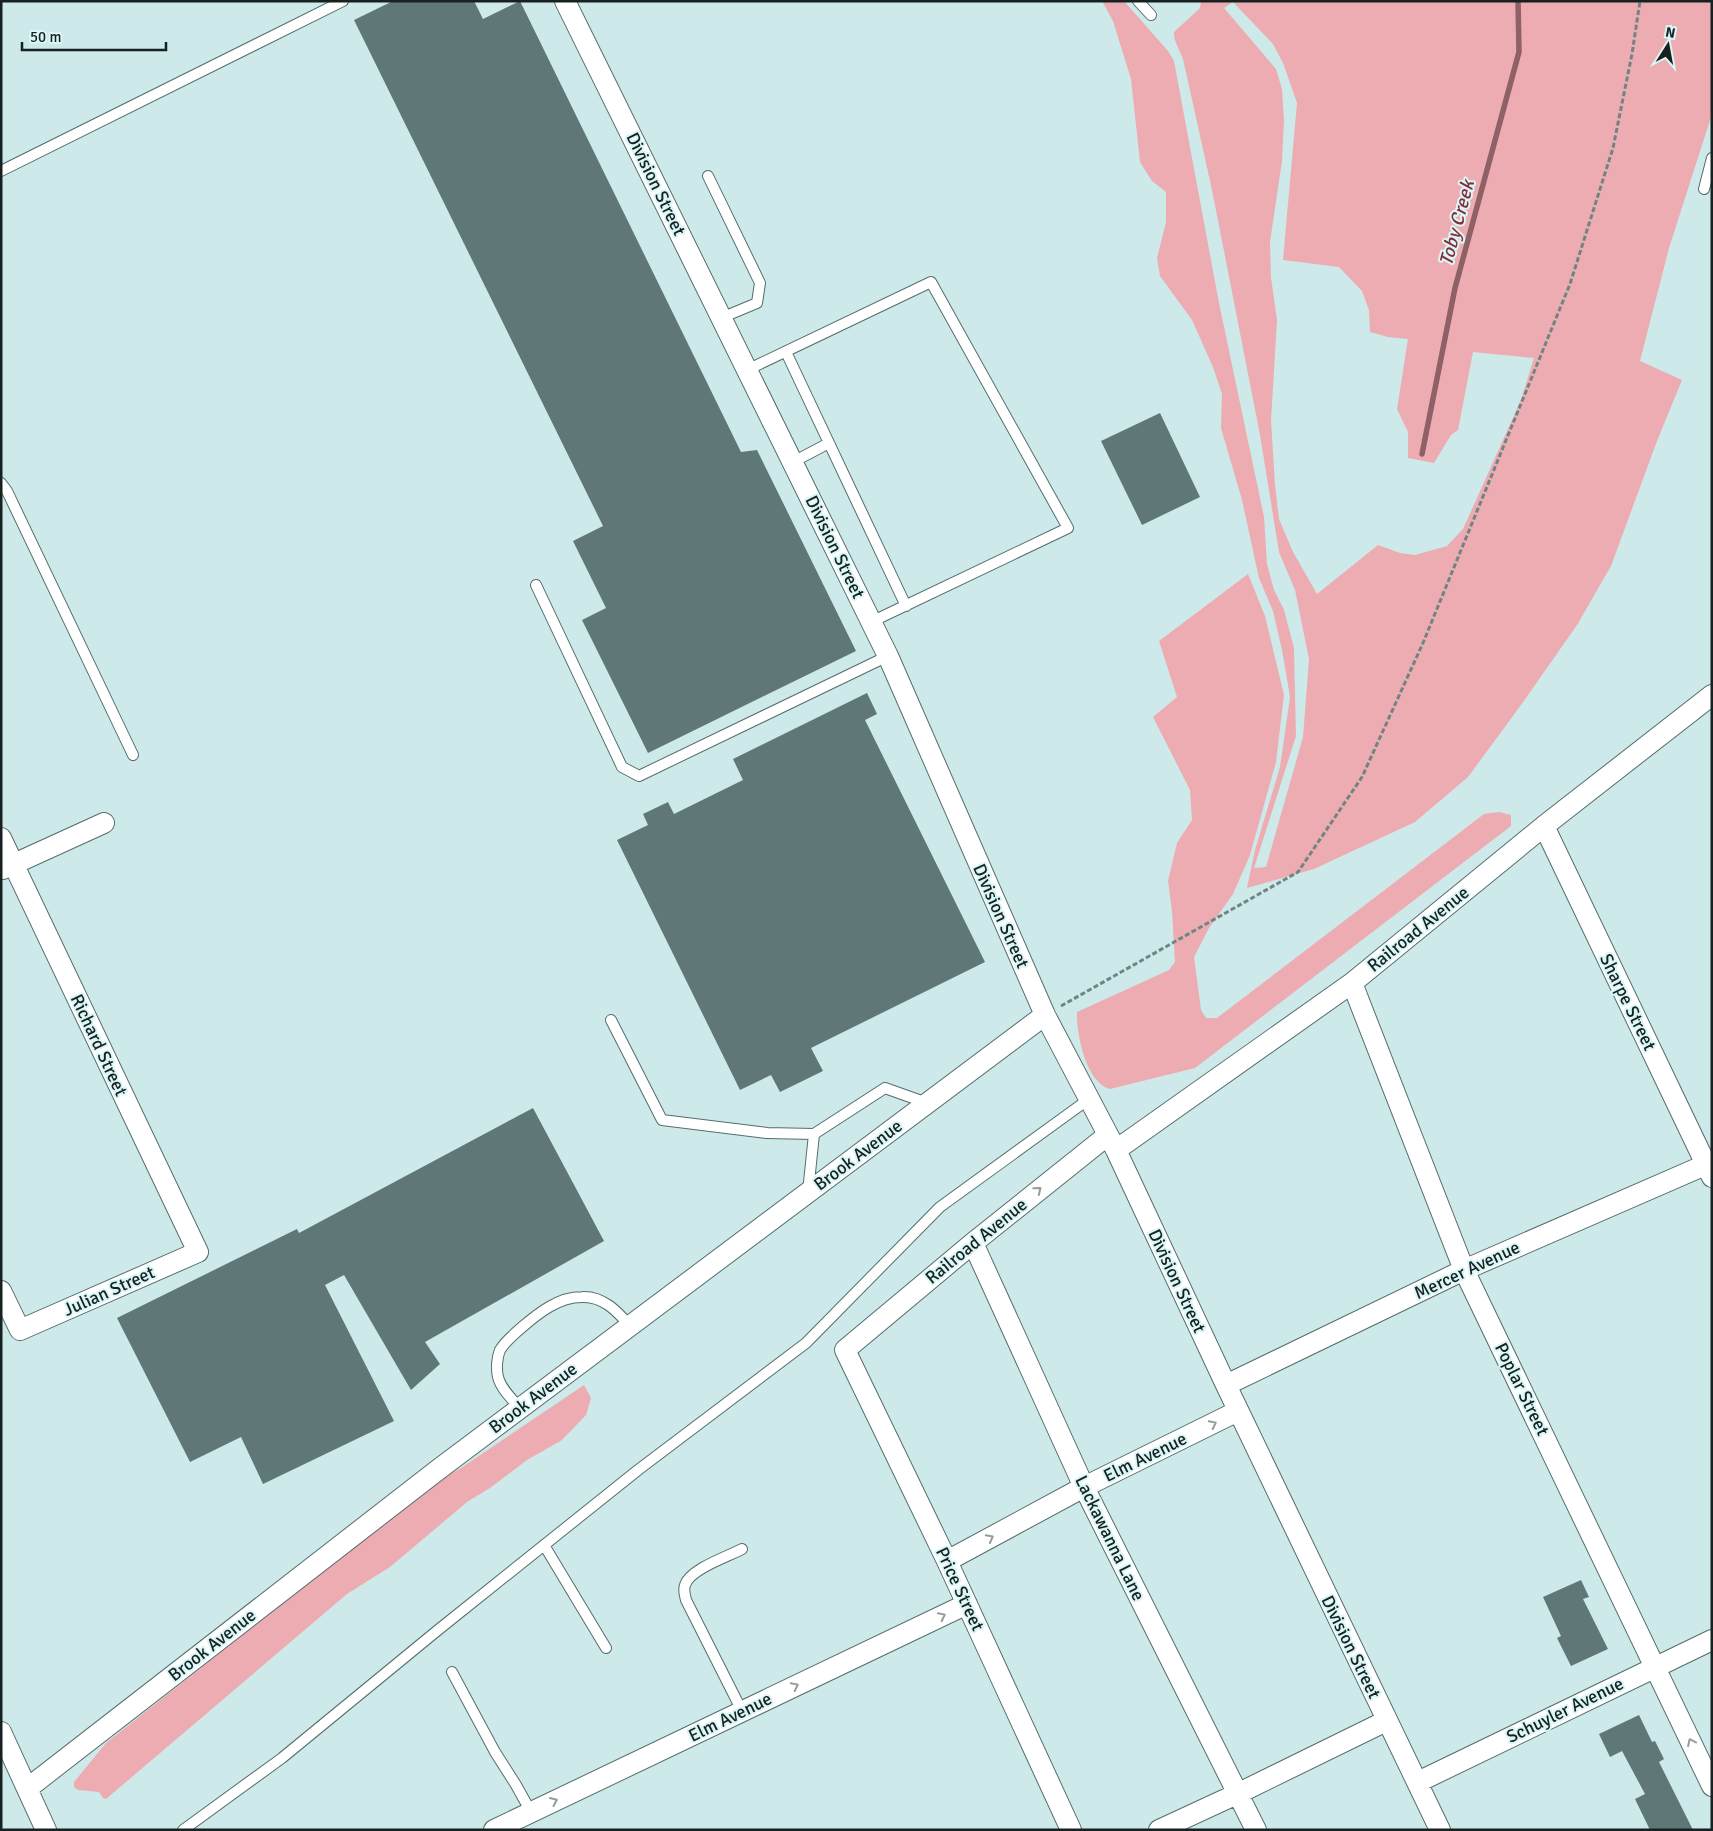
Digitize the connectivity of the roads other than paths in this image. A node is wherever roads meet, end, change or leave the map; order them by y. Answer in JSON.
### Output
{"nodes":[{"id":1,"x":343,"y":1,"type":"edge"},
{"id":2,"x":566,"y":1,"type":"edge"},
{"id":3,"x":1138,"y":1,"type":"edge"},
{"id":4,"x":1151,"y":15,"type":"dead end"},
{"id":5,"x":1712,"y":158,"type":"edge"},
{"id":6,"x":1,"y":171,"type":"edge"},
{"id":7,"x":708,"y":176,"type":"dead end"},
{"id":8,"x":1704,"y":189,"type":"dead end"},
{"id":9,"x":722,"y":318,"type":"junction"},
{"id":10,"x":786,"y":352,"type":"junction"},
{"id":11,"x":747,"y":370,"type":"junction"},
{"id":12,"x":829,"y":443,"type":"junction"},
{"id":13,"x":793,"y":462,"type":"junction"},
{"id":14,"x":1,"y":483,"type":"edge"},
{"id":15,"x":536,"y":585,"type":"dead end"},
{"id":16,"x":906,"y":606,"type":"junction"},
{"id":17,"x":871,"y":622,"type":"junction"},
{"id":18,"x":888,"y":656,"type":"junction"},
{"id":19,"x":1712,"y":695,"type":"edge"},
{"id":20,"x":133,"y":755,"type":"dead end"},
{"id":21,"x":104,"y":823,"type":"dead end"},
{"id":22,"x":1544,"y":826,"type":"junction"},
{"id":23,"x":1,"y":838,"type":"edge"},
{"id":24,"x":7,"y":867,"type":"edge"},
{"id":25,"x":1352,"y":983,"type":"junction"},
{"id":26,"x":1045,"y":1015,"type":"junction"},
{"id":27,"x":612,"y":1020,"type":"dead end"},
{"id":28,"x":1089,"y":1099,"type":"junction"},
{"id":29,"x":927,"y":1103,"type":"junction"},
{"id":30,"x":814,"y":1134,"type":"junction"},
{"id":31,"x":1112,"y":1143,"type":"junction"},
{"id":32,"x":1710,"y":1168,"type":"edge"},
{"id":33,"x":808,"y":1193,"type":"junction"},
{"id":34,"x":973,"y":1243,"type":"junction"},
{"id":35,"x":198,"y":1252,"type":"joint"},
{"id":36,"x":1464,"y":1270,"type":"junction"},
{"id":37,"x":1,"y":1291,"type":"edge"},
{"id":38,"x":630,"y":1326,"type":"junction"},
{"id":39,"x":845,"y":1350,"type":"joint"},
{"id":40,"x":1226,"y":1386,"type":"junction"},
{"id":41,"x":520,"y":1408,"type":"junction"},
{"id":42,"x":1238,"y":1411,"type":"junction"},
{"id":43,"x":1084,"y":1487,"type":"junction"},
{"id":44,"x":544,"y":1545,"type":"junction"},
{"id":45,"x":742,"y":1550,"type":"dead end"},
{"id":46,"x":947,"y":1561,"type":"junction"},
{"id":47,"x":967,"y":1604,"type":"junction"},
{"id":48,"x":1712,"y":1640,"type":"edge"},
{"id":49,"x":606,"y":1648,"type":"dead end"},
{"id":50,"x":1655,"y":1666,"type":"junction"},
{"id":51,"x":452,"y":1672,"type":"dead end"},
{"id":52,"x":742,"y":1711,"type":"junction"},
{"id":53,"x":1386,"y":1720,"type":"junction"},
{"id":54,"x":1,"y":1732,"type":"edge"},
{"id":55,"x":1418,"y":1782,"type":"junction"},
{"id":56,"x":1712,"y":1786,"type":"edge"},
{"id":57,"x":28,"y":1788,"type":"junction"},
{"id":58,"x":1238,"y":1793,"type":"junction"},
{"id":59,"x":531,"y":1812,"type":"junction"},
{"id":60,"x":38,"y":1826,"type":"edge"},
{"id":61,"x":183,"y":1830,"type":"edge"},
{"id":62,"x":494,"y":1830,"type":"edge"},
{"id":63,"x":1070,"y":1830,"type":"edge"},
{"id":64,"x":1159,"y":1830,"type":"edge"},
{"id":65,"x":1256,"y":1830,"type":"edge"},
{"id":66,"x":1440,"y":1830,"type":"edge"}],
"edges":[{"from":1,"to":6,"type":"lane"},
{"from":2,"to":9,"type":"street","name":"Division Street"},
{"from":3,"to":4,"type":"lane"},
{"from":5,"to":8,"type":"lane"},
{"from":7,"to":9,"type":"lane"},
{"from":9,"to":11,"type":"street","name":"Division Street"},
{"from":10,"to":11,"type":"lane"},
{"from":10,"to":12,"type":"lane"},
{"from":10,"to":16,"type":"lane"},
{"from":11,"to":13,"type":"street","name":"Division Street"},
{"from":12,"to":13,"type":"lane"},
{"from":12,"to":16,"type":"lane"},
{"from":13,"to":17,"type":"street","name":"Division Street"},
{"from":14,"to":20,"type":"lane"},
{"from":15,"to":18,"type":"lane"},
{"from":16,"to":17,"type":"lane"},
{"from":17,"to":18,"type":"street","name":"Division Street"},
{"from":18,"to":26,"type":"street","name":"Division Street"},
{"from":19,"to":22,"type":"street","name":"Railroad Avenue"},
{"from":21,"to":24,"type":"street"},
{"from":22,"to":25,"type":"street","name":"Railroad Avenue"},
{"from":22,"to":32,"type":"street","name":"Sharpe Street"},
{"from":23,"to":24,"type":"street","name":"Richard Street"},
{"from":24,"to":35,"type":"street","name":"Richard Street"},
{"from":25,"to":31,"type":"street","name":"Railroad Avenue"},
{"from":25,"to":36,"type":"street","name":"Poplar Street"},
{"from":26,"to":28,"type":"street","name":"Division Street"},
{"from":26,"to":29,"type":"street","name":"Brook Avenue"},
{"from":27,"to":30,"type":"lane"},
{"from":28,"to":31,"type":"street","name":"Division Street"},
{"from":28,"to":44,"type":"lane"},
{"from":29,"to":30,"type":"lane"},
{"from":29,"to":33,"type":"street","name":"Brook Avenue"},
{"from":30,"to":33,"type":"lane"},
{"from":34,"to":31,"type":"street","name":"Railroad Avenue","one_way":true},
{"from":31,"to":40,"type":"street","name":"Division Street"},
{"from":32,"to":36,"type":"street","name":"Mercer Avenue"},
{"from":33,"to":38,"type":"street","name":"Brook Avenue"},
{"from":34,"to":39,"type":"street","name":"Railroad Avenue"},
{"from":34,"to":43,"type":"street","name":"Lackawanna Lane"},
{"from":35,"to":37,"type":"street","name":"Julian Street"},
{"from":36,"to":40,"type":"street","name":"Mercer Avenue"},
{"from":36,"to":50,"type":"street","name":"Poplar Street"},
{"from":38,"to":41,"type":"street","name":"Brook Avenue"},
{"from":38,"to":41,"type":"lane"},
{"from":39,"to":46,"type":"street","name":"Price Street"},
{"from":40,"to":42,"type":"street","name":"Division Street"},
{"from":41,"to":57,"type":"street","name":"Brook Avenue"},
{"from":43,"to":42,"type":"street","name":"Elm Avenue","one_way":true},
{"from":42,"to":53,"type":"street","name":"Division Street"},
{"from":46,"to":43,"type":"street","name":"Elm Avenue","one_way":true},
{"from":43,"to":58,"type":"street","name":"Lackawanna Lane"},
{"from":44,"to":49,"type":"lane"},
{"from":44,"to":61,"type":"lane"},
{"from":45,"to":52,"type":"lane"},
{"from":46,"to":47,"type":"street","name":"Price Street"},
{"from":52,"to":47,"type":"street","name":"Elm Avenue","one_way":true},
{"from":47,"to":63,"type":"street","name":"Price Street"},
{"from":48,"to":50,"type":"street","name":"Schuyler Avenue"},
{"from":50,"to":55,"type":"street","name":"Schuyler Avenue"},
{"from":56,"to":50,"type":"street","name":"Poplar Street","one_way":true},
{"from":51,"to":59,"type":"lane"},
{"from":59,"to":52,"type":"street","name":"Elm Avenue","one_way":true},
{"from":53,"to":55,"type":"street","name":"Division Street"},
{"from":53,"to":58,"type":"street"},
{"from":54,"to":57,"type":"street"},
{"from":55,"to":66,"type":"street","name":"Division Street"},
{"from":57,"to":60,"type":"street"},
{"from":58,"to":64,"type":"street"},
{"from":58,"to":65,"type":"street","name":"Lackawanna Lane"},
{"from":59,"to":62,"type":"street","name":"Elm Avenue"}]}
